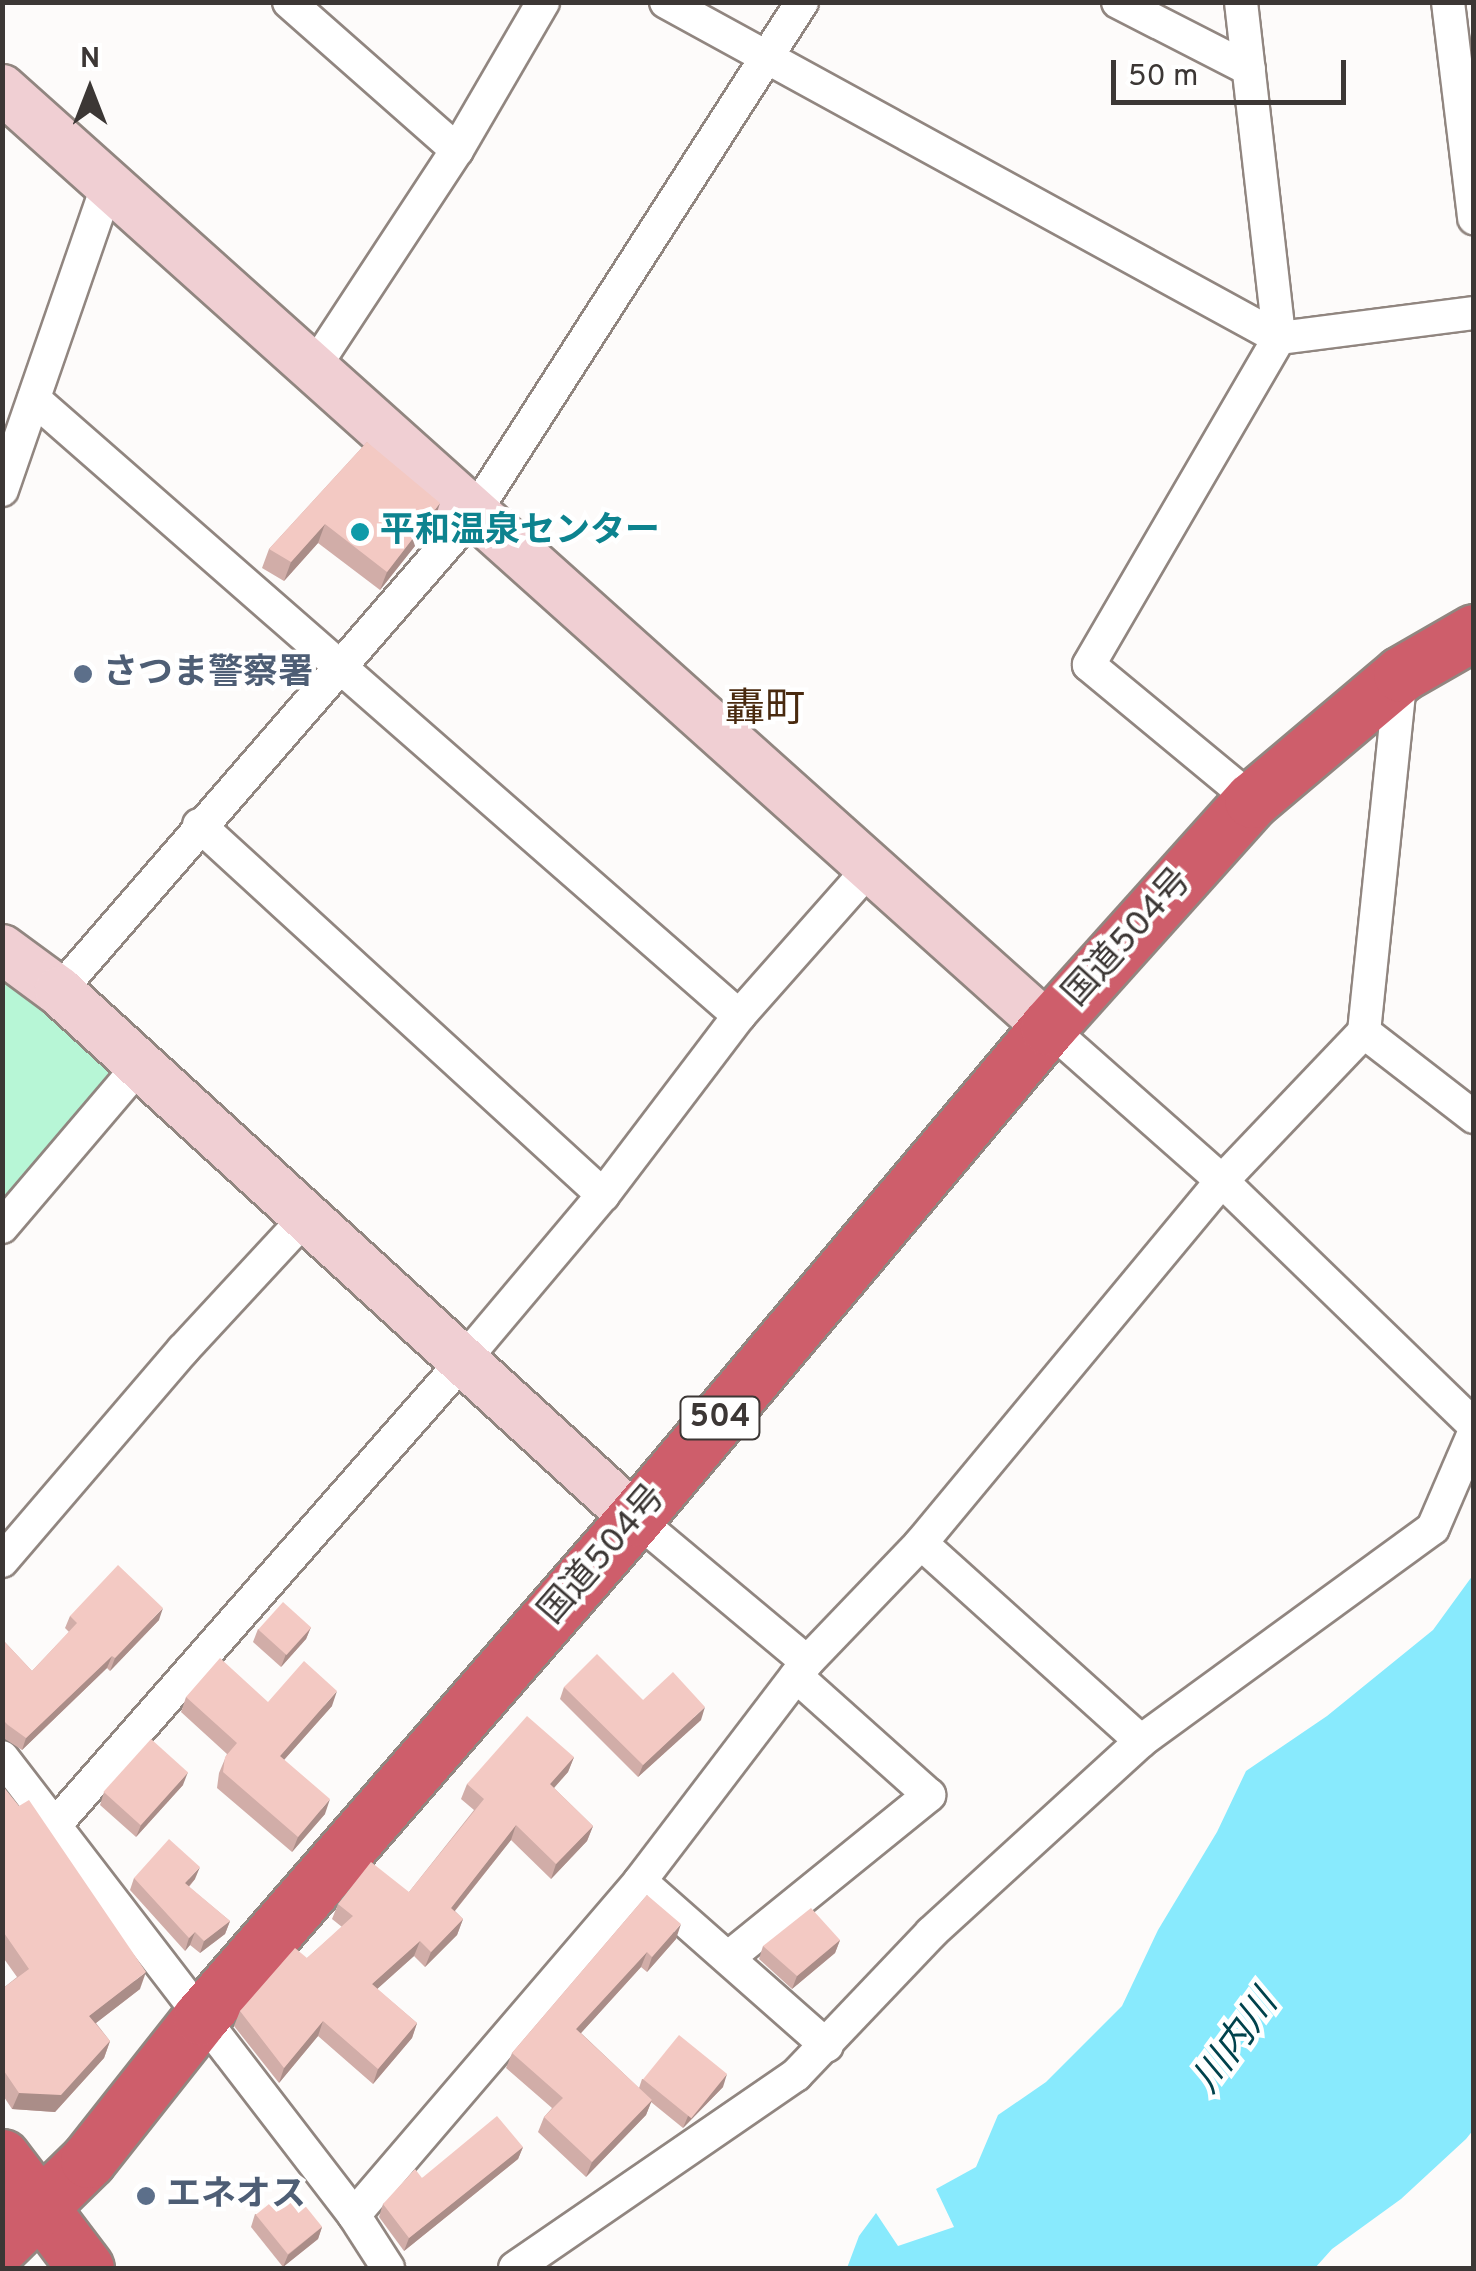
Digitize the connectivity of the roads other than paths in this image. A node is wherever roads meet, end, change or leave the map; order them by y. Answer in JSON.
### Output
{"nodes":[{"id":1,"x":543,"y":2,"type":"edge"},
{"id":2,"x":666,"y":2,"type":"edge"},
{"id":3,"x":802,"y":2,"type":"edge"},
{"id":4,"x":1118,"y":2,"type":"edge"},
{"id":5,"x":1241,"y":2,"type":"edge"},
{"id":6,"x":1448,"y":2,"type":"edge"},
{"id":7,"x":301,"y":7,"type":"edge"},
{"id":8,"x":764,"y":56,"type":"junction"},
{"id":9,"x":1249,"y":69,"type":"junction"},
{"id":10,"x":2,"y":89,"type":"edge"},
{"id":11,"x":457,"y":150,"type":"junction"},
{"id":12,"x":109,"y":182,"type":"junction"},
{"id":13,"x":1474,"y":218,"type":"edge"},
{"id":14,"x":1474,"y":313,"type":"edge"},
{"id":15,"x":1278,"y":338,"type":"junction"},
{"id":16,"x":314,"y":370,"type":"junction"},
{"id":17,"x":34,"y":399,"type":"junction"},
{"id":18,"x":2,"y":490,"type":"edge"},
{"id":19,"x":474,"y":514,"type":"junction"},
{"id":20,"x":1474,"y":632,"type":"edge"},
{"id":21,"x":342,"y":669,"type":"junction"},
{"id":22,"x":1401,"y":674,"type":"junction"},
{"id":23,"x":1252,"y":800,"type":"junction"},
{"id":24,"x":200,"y":825,"type":"junction"},
{"id":25,"x":870,"y":868,"type":"junction"},
{"id":26,"x":2,"y":949,"type":"edge"},
{"id":27,"x":59,"y":991,"type":"junction"},
{"id":28,"x":739,"y":1016,"type":"junction"},
{"id":29,"x":1048,"y":1027,"type":"junction"},
{"id":30,"x":1364,"y":1032,"type":"junction"},
{"id":31,"x":140,"y":1065,"type":"junction"},
{"id":32,"x":1474,"y":1117,"type":"edge"},
{"id":33,"x":1222,"y":1181,"type":"junction"},
{"id":34,"x":602,"y":1195,"type":"junction"},
{"id":35,"x":306,"y":1217,"type":"junction"},
{"id":36,"x":2,"y":1227,"type":"edge"},
{"id":37,"x":463,"y":1361,"type":"junction"},
{"id":38,"x":1474,"y":1429,"type":"edge"},
{"id":39,"x":636,"y":1518,"type":"junction"},
{"id":40,"x":921,"y":1543,"type":"junction"},
{"id":41,"x":2,"y":1561,"type":"edge"},
{"id":42,"x":802,"y":1669,"type":"junction"},
{"id":43,"x":1141,"y":1742,"type":"junction"},
{"id":44,"x":2,"y":1757,"type":"edge"},
{"id":45,"x":55,"y":1826,"type":"junction"},
{"id":46,"x":640,"y":1881,"type":"junction"},
{"id":47,"x":728,"y":1958,"type":"junction"},
{"id":48,"x":201,"y":2016,"type":"junction"},
{"id":49,"x":826,"y":2046,"type":"junction"},
{"id":50,"x":2,"y":2157,"type":"edge"},
{"id":51,"x":354,"y":2216,"type":"junction"},
{"id":52,"x":22,"y":2226,"type":"edge"},
{"id":53,"x":86,"y":2268,"type":"edge"},
{"id":54,"x":388,"y":2268,"type":"edge"},
{"id":55,"x":515,"y":2268,"type":"edge"}],
"edges":[{"from":1,"to":11,"type":"street"},
{"from":2,"to":8,"type":"street"},
{"from":3,"to":8,"type":"street"},
{"from":4,"to":9,"type":"street"},
{"from":5,"to":9,"type":"street"},
{"from":6,"to":13,"type":"street"},
{"from":7,"to":11,"type":"street"},
{"from":8,"to":15,"type":"street"},
{"from":8,"to":19,"type":"street"},
{"from":9,"to":15,"type":"street"},
{"from":10,"to":12,"type":"street"},
{"from":11,"to":16,"type":"street"},
{"from":12,"to":16,"type":"street"},
{"from":12,"to":17,"type":"street"},
{"from":14,"to":15,"type":"street"},
{"from":15,"to":23,"type":"street"},
{"from":16,"to":19,"type":"street"},
{"from":17,"to":18,"type":"street"},
{"from":17,"to":21,"type":"street"},
{"from":19,"to":21,"type":"street"},
{"from":19,"to":25,"type":"street"},
{"from":20,"to":22,"type":"highway","name":"国道504号","number":"504"},
{"from":21,"to":24,"type":"street"},
{"from":21,"to":28,"type":"street"},
{"from":22,"to":23,"type":"highway","name":"国道504号","number":"504"},
{"from":22,"to":30,"type":"street"},
{"from":23,"to":29,"type":"highway","name":"国道504号","number":"504"},
{"from":24,"to":27,"type":"street"},
{"from":24,"to":34,"type":"street"},
{"from":25,"to":28,"type":"street"},
{"from":25,"to":29,"type":"street"},
{"from":26,"to":27,"type":"street"},
{"from":27,"to":31,"type":"street"},
{"from":28,"to":34,"type":"street"},
{"from":29,"to":33,"type":"street"},
{"from":29,"to":39,"type":"highway","name":"国道504号","number":"504"},
{"from":30,"to":32,"type":"street"},
{"from":30,"to":33,"type":"street"},
{"from":31,"to":35,"type":"street"},
{"from":31,"to":36,"type":"street"},
{"from":33,"to":38,"type":"street"},
{"from":33,"to":40,"type":"street"},
{"from":34,"to":37,"type":"street"},
{"from":35,"to":37,"type":"street"},
{"from":35,"to":41,"type":"street"},
{"from":37,"to":39,"type":"street"},
{"from":37,"to":45,"type":"street"},
{"from":38,"to":43,"type":"street"},
{"from":39,"to":42,"type":"street"},
{"from":39,"to":48,"type":"highway","name":"国道504号","number":"504"},
{"from":40,"to":42,"type":"street"},
{"from":40,"to":43,"type":"street"},
{"from":42,"to":46,"type":"street"},
{"from":42,"to":47,"type":"street"},
{"from":43,"to":49,"type":"street"},
{"from":44,"to":45,"type":"street"},
{"from":45,"to":48,"type":"street"},
{"from":46,"to":47,"type":"street"},
{"from":46,"to":51,"type":"street"},
{"from":47,"to":49,"type":"street"},
{"from":48,"to":51,"type":"street"},
{"from":48,"to":52,"type":"highway","name":"国道504号","number":"504"},
{"from":49,"to":55,"type":"street"},
{"from":50,"to":52,"type":"highway"},
{"from":51,"to":54,"type":"street"},
{"from":52,"to":53,"type":"highway"}]}
